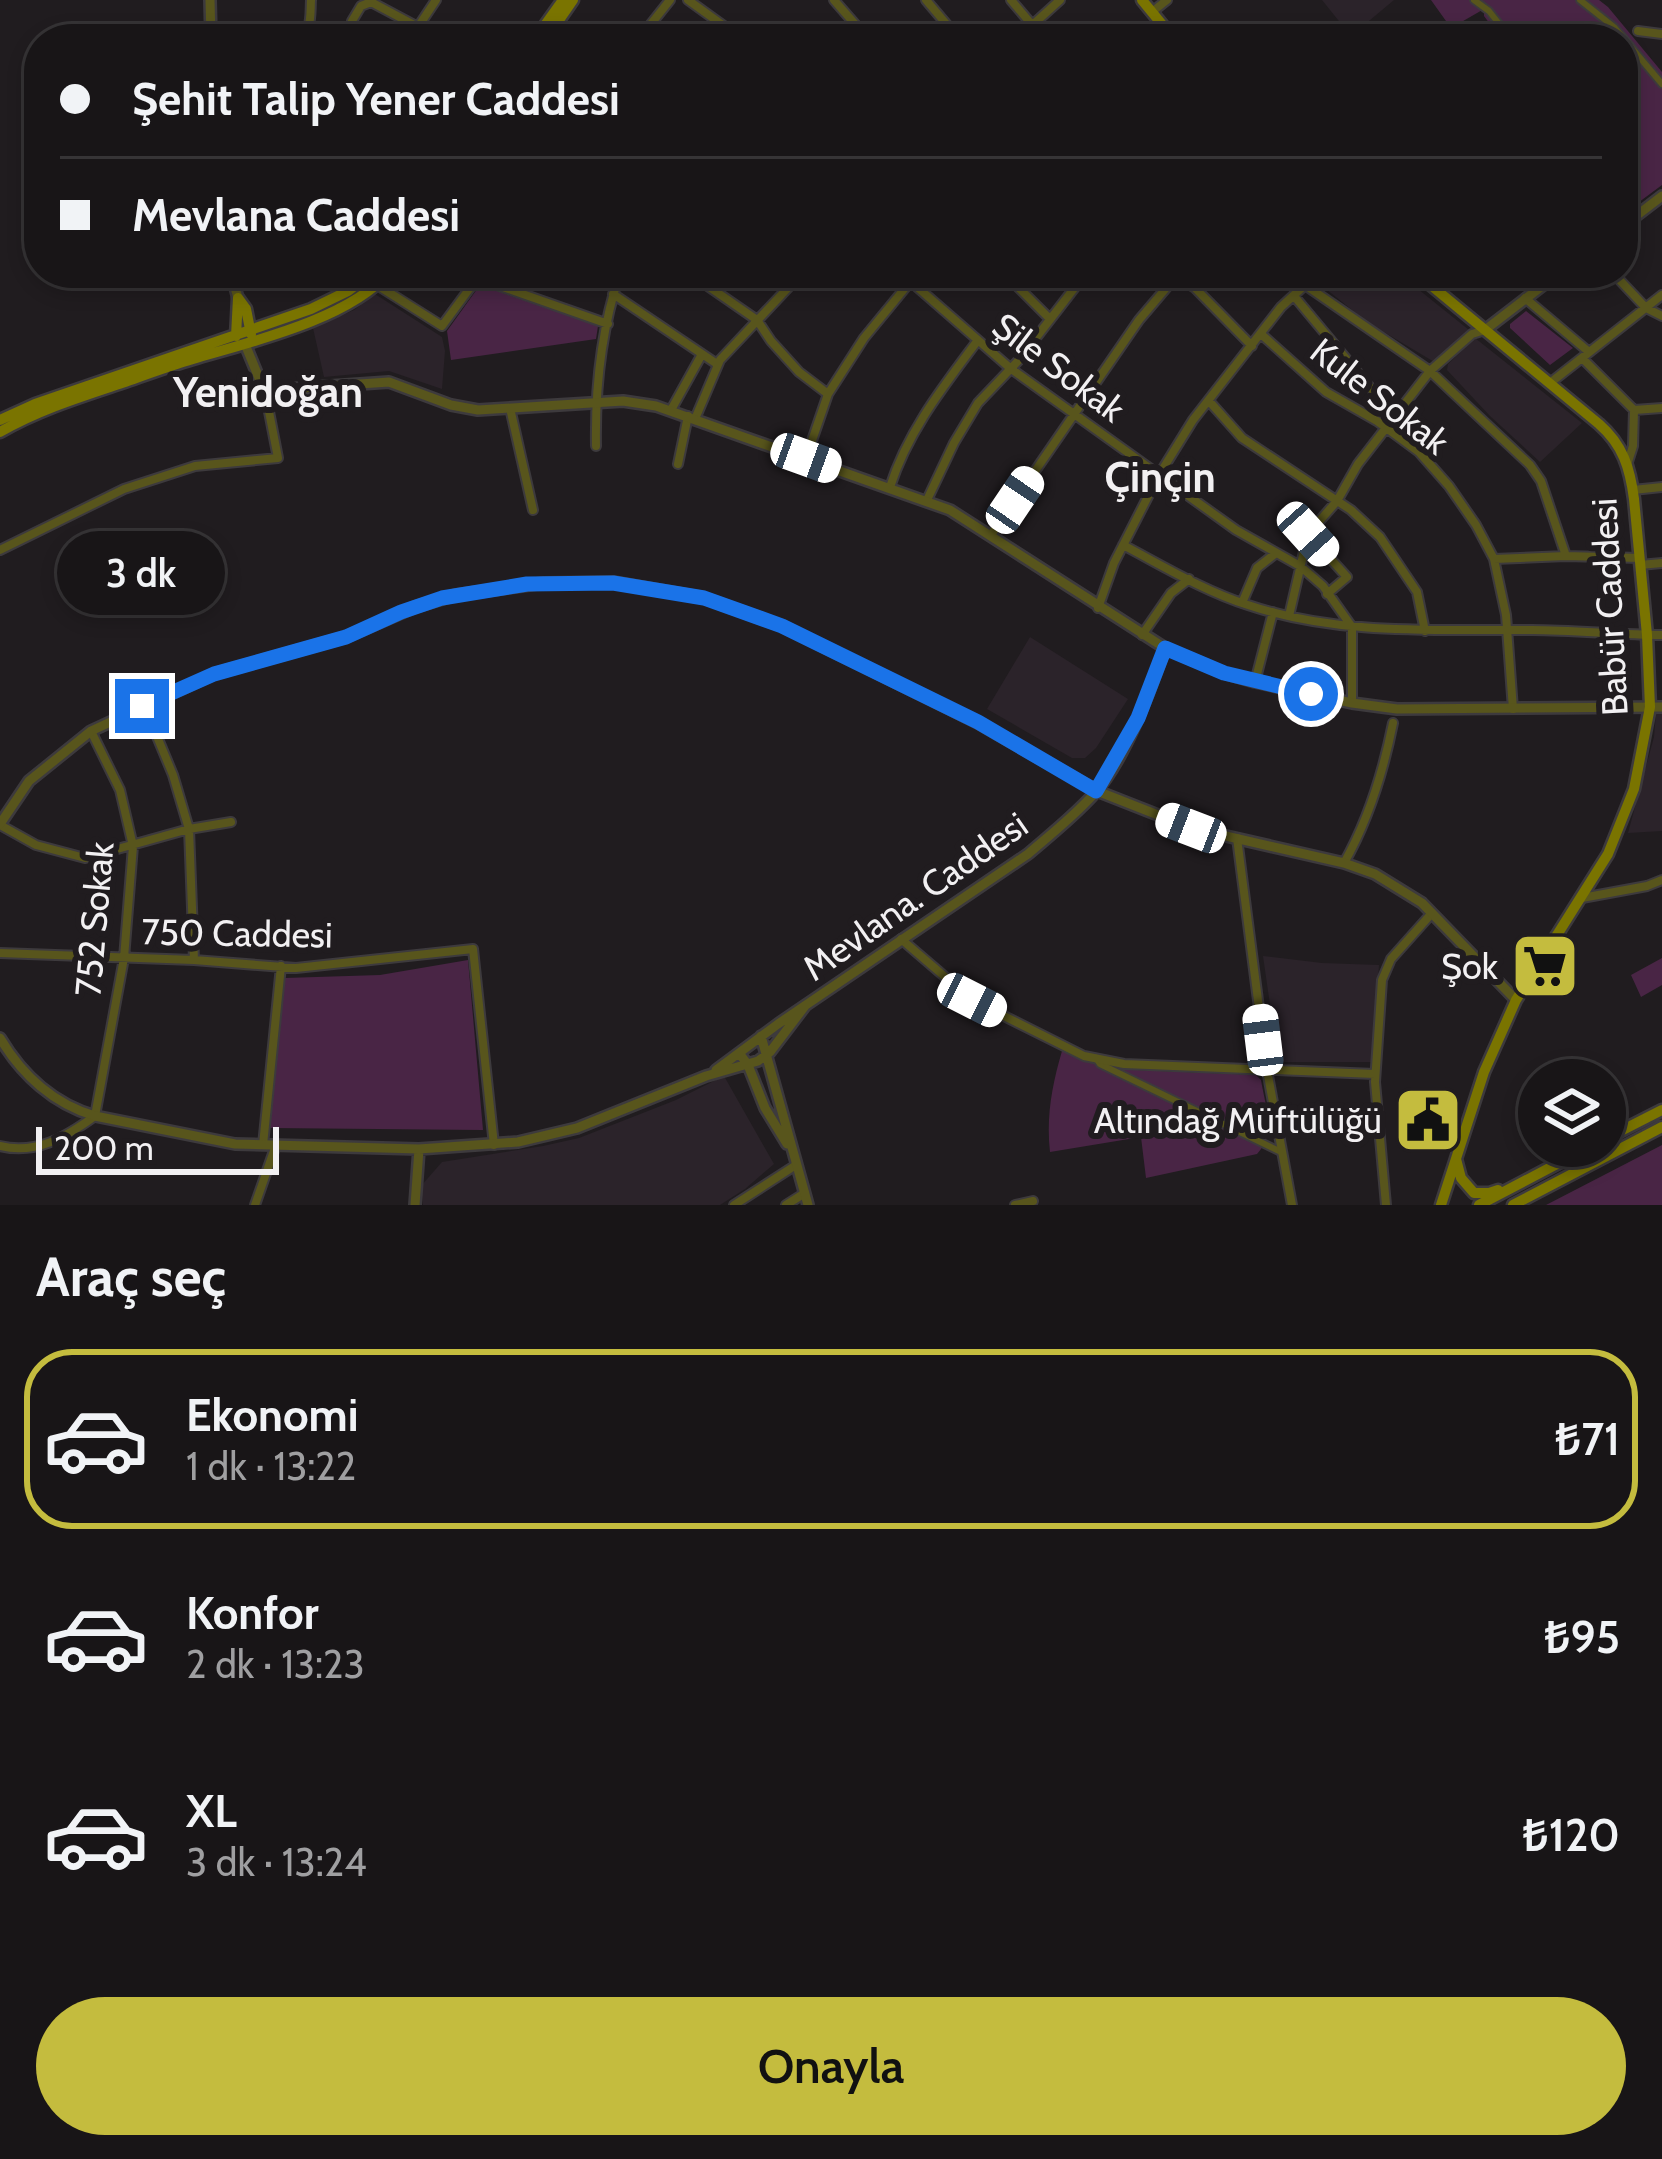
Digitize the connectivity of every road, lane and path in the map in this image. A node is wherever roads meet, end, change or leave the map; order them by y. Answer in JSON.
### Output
{"nodes":[{"id":1,"x":422,"y":0,"type":"edge"},
{"id":2,"x":670,"y":0,"type":"edge"},
{"id":3,"x":688,"y":0,"type":"edge"},
{"id":4,"x":834,"y":0,"type":"edge"},
{"id":5,"x":926,"y":0,"type":"edge"},
{"id":6,"x":1012,"y":0,"type":"edge"},
{"id":7,"x":1060,"y":0,"type":"edge"},
{"id":8,"x":1142,"y":0,"type":"edge"},
{"id":9,"x":1167,"y":0,"type":"edge"},
{"id":10,"x":1474,"y":0,"type":"edge"},
{"id":11,"x":1580,"y":0,"type":"edge"},
{"id":12,"x":434,"y":3,"type":"edge"},
{"id":13,"x":1152,"y":12,"type":"junction"},
{"id":14,"x":352,"y":21,"type":"dead end"},
{"id":15,"x":413,"y":24,"type":"edge"},
{"id":16,"x":651,"y":24,"type":"edge"},
{"id":17,"x":721,"y":24,"type":"edge"},
{"id":18,"x":855,"y":24,"type":"edge"},
{"id":19,"x":946,"y":24,"type":"edge"},
{"id":20,"x":1030,"y":24,"type":"edge"},
{"id":21,"x":1032,"y":24,"type":"edge"},
{"id":22,"x":1162,"y":24,"type":"edge"},
{"id":23,"x":1499,"y":24,"type":"edge"},
{"id":24,"x":1610,"y":24,"type":"edge"},
{"id":25,"x":1638,"y":31,"type":"dead end"},
{"id":26,"x":1662,"y":34,"type":"edge"},
{"id":27,"x":1638,"y":56,"type":"edge"},
{"id":28,"x":1662,"y":84,"type":"edge"},
{"id":29,"x":1662,"y":196,"type":"edge"},
{"id":30,"x":1638,"y":214,"type":"edge"},
{"id":31,"x":235,"y":288,"type":"edge"},
{"id":32,"x":362,"y":288,"type":"edge"},
{"id":33,"x":388,"y":288,"type":"edge"},
{"id":34,"x":470,"y":288,"type":"edge"},
{"id":35,"x":511,"y":288,"type":"edge"},
{"id":36,"x":615,"y":288,"type":"edge"},
{"id":37,"x":710,"y":288,"type":"edge"},
{"id":38,"x":788,"y":288,"type":"edge"},
{"id":39,"x":905,"y":288,"type":"edge"},
{"id":40,"x":917,"y":288,"type":"edge"},
{"id":41,"x":1019,"y":288,"type":"edge"},
{"id":42,"x":1074,"y":288,"type":"edge"},
{"id":43,"x":1163,"y":288,"type":"edge"},
{"id":44,"x":1195,"y":288,"type":"edge"},
{"id":45,"x":1302,"y":288,"type":"edge"},
{"id":46,"x":1309,"y":288,"type":"edge"},
{"id":47,"x":1434,"y":288,"type":"edge"},
{"id":48,"x":1539,"y":288,"type":"edge"},
{"id":49,"x":1627,"y":288,"type":"edge"},
{"id":50,"x":613,"y":294,"type":"junction"},
{"id":51,"x":1662,"y":295,"type":"edge"},
{"id":52,"x":1294,"y":296,"type":"junction"},
{"id":53,"x":238,"y":298,"type":"junction"},
{"id":54,"x":1525,"y":298,"type":"junction"},
{"id":55,"x":1646,"y":308,"type":"junction"},
{"id":56,"x":1662,"y":316,"type":"edge"},
{"id":57,"x":1049,"y":318,"type":"junction"},
{"id":58,"x":757,"y":320,"type":"junction"},
{"id":59,"x":608,"y":324,"type":"junction"},
{"id":60,"x":1485,"y":330,"type":"junction"},
{"id":61,"x":235,"y":333,"type":"junction"},
{"id":62,"x":1261,"y":334,"type":"junction"},
{"id":63,"x":247,"y":340,"type":"junction"},
{"id":64,"x":978,"y":340,"type":"junction"},
{"id":65,"x":1252,"y":346,"type":"junction"},
{"id":66,"x":1586,"y":355,"type":"junction"},
{"id":67,"x":701,"y":356,"type":"junction"},
{"id":68,"x":717,"y":364,"type":"junction"},
{"id":69,"x":1010,"y":368,"type":"junction"},
{"id":70,"x":1430,"y":371,"type":"junction"},
{"id":71,"x":1550,"y":383,"type":"junction"},
{"id":72,"x":264,"y":386,"type":"junction"},
{"id":73,"x":828,"y":394,"type":"junction"},
{"id":74,"x":1210,"y":401,"type":"junction"},
{"id":75,"x":595,"y":403,"type":"junction"},
{"id":76,"x":510,"y":407,"type":"junction"},
{"id":77,"x":1662,"y":408,"type":"edge"},
{"id":78,"x":671,"y":410,"type":"junction"},
{"id":79,"x":1634,"y":410,"type":"junction"},
{"id":80,"x":1074,"y":414,"type":"junction"},
{"id":81,"x":1396,"y":415,"type":"junction"},
{"id":82,"x":692,"y":417,"type":"junction"},
{"id":83,"x":0,"y":420,"type":"edge"},
{"id":84,"x":1385,"y":427,"type":"junction"},
{"id":85,"x":0,"y":432,"type":"edge"},
{"id":86,"x":596,"y":446,"type":"dead end"},
{"id":87,"x":806,"y":458,"type":"junction"},
{"id":88,"x":677,"y":464,"type":"dead end"},
{"id":89,"x":1431,"y":465,"type":"junction"},
{"id":90,"x":1628,"y":465,"type":"junction"},
{"id":91,"x":1159,"y":476,"type":"junction"},
{"id":92,"x":890,"y":487,"type":"junction"},
{"id":93,"x":1662,"y":487,"type":"edge"},
{"id":94,"x":1633,"y":490,"type":"junction"},
{"id":95,"x":927,"y":500,"type":"junction"},
{"id":96,"x":1337,"y":501,"type":"junction"},
{"id":97,"x":533,"y":510,"type":"dead end"},
{"id":98,"x":1308,"y":534,"type":"junction"},
{"id":99,"x":992,"y":535,"type":"junction"},
{"id":100,"x":1123,"y":545,"type":"junction"},
{"id":101,"x":0,"y":550,"type":"edge"},
{"id":102,"x":1276,"y":553,"type":"junction"},
{"id":103,"x":1566,"y":556,"type":"junction"},
{"id":104,"x":1494,"y":559,"type":"junction"},
{"id":105,"x":1640,"y":562,"type":"junction"},
{"id":106,"x":1662,"y":562,"type":"edge"},
{"id":107,"x":1300,"y":566,"type":"junction"},
{"id":108,"x":1189,"y":579,"type":"junction"},
{"id":109,"x":1327,"y":594,"type":"junction"},
{"id":110,"x":1242,"y":603,"type":"junction"},
{"id":111,"x":1098,"y":608,"type":"junction"},
{"id":112,"x":1273,"y":612,"type":"junction"},
{"id":113,"x":1289,"y":616,"type":"junction"},
{"id":114,"x":1352,"y":627,"type":"junction"},
{"id":115,"x":1508,"y":630,"type":"junction"},
{"id":116,"x":1425,"y":632,"type":"junction"},
{"id":117,"x":1142,"y":634,"type":"junction"},
{"id":118,"x":1662,"y":634,"type":"edge"},
{"id":119,"x":1647,"y":635,"type":"junction"},
{"id":120,"x":1165,"y":648,"type":"junction"},
{"id":121,"x":1255,"y":682,"type":"junction"},
{"id":122,"x":1352,"y":703,"type":"junction"},
{"id":123,"x":1656,"y":707,"type":"edge"},
{"id":124,"x":1513,"y":709,"type":"junction"},
{"id":125,"x":151,"y":722,"type":"dead end"},
{"id":126,"x":1393,"y":723,"type":"dead end"},
{"id":127,"x":91,"y":731,"type":"junction"},
{"id":128,"x":1096,"y":791,"type":"junction"},
{"id":129,"x":231,"y":822,"type":"dead end"},
{"id":130,"x":0,"y":824,"type":"edge"},
{"id":131,"x":189,"y":830,"type":"junction"},
{"id":132,"x":1237,"y":838,"type":"junction"},
{"id":133,"x":134,"y":846,"type":"junction"},
{"id":134,"x":1344,"y":863,"type":"junction"},
{"id":135,"x":1662,"y":880,"type":"edge"},
{"id":136,"x":1581,"y":898,"type":"junction"},
{"id":137,"x":1432,"y":913,"type":"junction"},
{"id":138,"x":901,"y":940,"type":"junction"},
{"id":139,"x":0,"y":953,"type":"edge"},
{"id":140,"x":124,"y":958,"type":"junction"},
{"id":141,"x":194,"y":960,"type":"junction"},
{"id":142,"x":280,"y":967,"type":"junction"},
{"id":143,"x":1516,"y":1000,"type":"junction"},
{"id":144,"x":806,"y":1006,"type":"junction"},
{"id":145,"x":761,"y":1036,"type":"junction"},
{"id":146,"x":0,"y":1038,"type":"edge"},
{"id":147,"x":739,"y":1053,"type":"junction"},
{"id":148,"x":4,"y":1054,"type":"edge"},
{"id":149,"x":767,"y":1056,"type":"junction"},
{"id":150,"x":1096,"y":1058,"type":"junction"},
{"id":151,"x":748,"y":1065,"type":"junction"},
{"id":152,"x":1267,"y":1070,"type":"junction"},
{"id":153,"x":1375,"y":1074,"type":"junction"},
{"id":154,"x":706,"y":1076,"type":"junction"},
{"id":155,"x":1662,"y":1110,"type":"edge"},
{"id":156,"x":95,"y":1116,"type":"junction"},
{"id":157,"x":1662,"y":1127,"type":"edge"},
{"id":158,"x":1626,"y":1128,"type":"edge"},
{"id":159,"x":270,"y":1145,"type":"junction"},
{"id":160,"x":494,"y":1145,"type":"junction"},
{"id":161,"x":0,"y":1146,"type":"edge"},
{"id":162,"x":419,"y":1149,"type":"junction"},
{"id":163,"x":1282,"y":1153,"type":"junction"},
{"id":164,"x":1456,"y":1156,"type":"junction"},
{"id":165,"x":795,"y":1160,"type":"junction"},
{"id":166,"x":1551,"y":1167,"type":"edge"},
{"id":167,"x":1507,"y":1190,"type":"junction"},
{"id":168,"x":807,"y":1192,"type":"junction"},
{"id":169,"x":1033,"y":1201,"type":"dead end"},
{"id":170,"x":255,"y":1205,"type":"edge"},
{"id":171,"x":415,"y":1205,"type":"edge"},
{"id":172,"x":734,"y":1205,"type":"edge"},
{"id":173,"x":786,"y":1205,"type":"edge"},
{"id":174,"x":808,"y":1205,"type":"edge"},
{"id":175,"x":1015,"y":1205,"type":"edge"},
{"id":176,"x":1292,"y":1205,"type":"edge"},
{"id":177,"x":1386,"y":1205,"type":"edge"},
{"id":178,"x":1441,"y":1205,"type":"edge"},
{"id":179,"x":1479,"y":1205,"type":"edge"},
{"id":180,"x":1513,"y":1205,"type":"edge"}],
"edges":[{"from":1,"to":12,"type":"street"},
{"from":2,"to":16,"type":"street"},
{"from":3,"to":17,"type":"street"},
{"from":4,"to":18,"type":"street"},
{"from":5,"to":19,"type":"street"},
{"from":6,"to":20,"type":"street"},
{"from":7,"to":21,"type":"street"},
{"from":8,"to":13,"type":"main road"},
{"from":9,"to":13,"type":"street"},
{"from":10,"to":23,"type":"street"},
{"from":11,"to":24,"type":"street"},
{"from":13,"to":22,"type":"main road"},
{"from":14,"to":15,"type":"street"},
{"from":25,"to":26,"type":"street"},
{"from":27,"to":28,"type":"street"},
{"from":29,"to":30,"type":"street"},
{"from":31,"to":53,"type":"street"},
{"from":32,"to":63,"type":"main road"},
{"from":33,"to":34,"type":"street"},
{"from":35,"to":59,"type":"street"},
{"from":36,"to":50,"type":"street"},
{"from":37,"to":58,"type":"street"},
{"from":38,"to":58,"type":"street"},
{"from":39,"to":73,"type":"street"},
{"from":40,"to":64,"type":"street","name":"Şile Sokak"},
{"from":41,"to":57,"type":"street"},
{"from":42,"to":57,"type":"street"},
{"from":43,"to":80,"type":"street"},
{"from":44,"to":65,"type":"street"},
{"from":45,"to":52,"type":"street"},
{"from":46,"to":70,"type":"street"},
{"from":47,"to":60,"type":"main road","name":"Babür Caddesi"},
{"from":48,"to":54,"type":"street"},
{"from":49,"to":55,"type":"street"},
{"from":50,"to":59,"type":"street"},
{"from":50,"to":67,"type":"street"},
{"from":51,"to":55,"type":"street"},
{"from":52,"to":62,"type":"street"},
{"from":52,"to":81,"type":"street"},
{"from":53,"to":61,"type":"main road"},
{"from":53,"to":63,"type":"main road"},
{"from":54,"to":60,"type":"street"},
{"from":54,"to":66,"type":"street"},
{"from":55,"to":56,"type":"street"},
{"from":55,"to":66,"type":"street"},
{"from":57,"to":69,"type":"street"},
{"from":58,"to":68,"type":"street"},
{"from":58,"to":73,"type":"street"},
{"from":59,"to":75,"type":"street"},
{"from":60,"to":70,"type":"street"},
{"from":60,"to":71,"type":"main road","name":"Babür Caddesi"},
{"from":61,"to":63,"type":"main road"},
{"from":61,"to":83,"type":"main road"},
{"from":62,"to":65,"type":"street"},
{"from":62,"to":84,"type":"street","name":"Kule Sokak"},
{"from":63,"to":72,"type":"street"},
{"from":63,"to":85,"type":"main road"},
{"from":64,"to":69,"type":"street","name":"Şile Sokak"},
{"from":64,"to":92,"type":"street"},
{"from":65,"to":74,"type":"street"},
{"from":66,"to":71,"type":"street"},
{"from":66,"to":79,"type":"street"},
{"from":67,"to":68,"type":"street"},
{"from":67,"to":78,"type":"street"},
{"from":68,"to":82,"type":"street"},
{"from":69,"to":80,"type":"street","name":"Şile Sokak"},
{"from":69,"to":95,"type":"street"},
{"from":70,"to":81,"type":"street"},
{"from":70,"to":103,"type":"street"},
{"from":71,"to":90,"type":"main road","name":"Babür Caddesi"},
{"from":72,"to":76,"type":"street"},
{"from":72,"to":101,"type":"street"},
{"from":73,"to":87,"type":"street"},
{"from":74,"to":91,"type":"street"},
{"from":74,"to":96,"type":"street"},
{"from":75,"to":76,"type":"street"},
{"from":75,"to":78,"type":"street"},
{"from":75,"to":86,"type":"street"},
{"from":76,"to":97,"type":"street"},
{"from":77,"to":79,"type":"street"},
{"from":78,"to":82,"type":"street"},
{"from":79,"to":90,"type":"street"},
{"from":80,"to":91,"type":"street","name":"Şile Sokak"},
{"from":80,"to":99,"type":"street"},
{"from":81,"to":84,"type":"street"},
{"from":81,"to":89,"type":"street"},
{"from":82,"to":87,"type":"street"},
{"from":82,"to":88,"type":"street"},
{"from":84,"to":89,"type":"street","name":"Kule Sokak"},
{"from":84,"to":96,"type":"street"},
{"from":87,"to":92,"type":"street"},
{"from":89,"to":104,"type":"street","name":"Kule Sokak"},
{"from":90,"to":94,"type":"main road","name":"Babür Caddesi"},
{"from":91,"to":100,"type":"street"},
{"from":91,"to":102,"type":"street","name":"Şile Sokak"},
{"from":92,"to":95,"type":"street"},
{"from":93,"to":94,"type":"street"},
{"from":94,"to":105,"type":"main road","name":"Babür Caddesi"},
{"from":95,"to":99,"type":"street"},
{"from":96,"to":98,"type":"street"},
{"from":96,"to":116,"type":"street"},
{"from":98,"to":107,"type":"street"},
{"from":98,"to":109,"type":"street"},
{"from":99,"to":111,"type":"street"},
{"from":100,"to":108,"type":"street"},
{"from":100,"to":111,"type":"street"},
{"from":102,"to":107,"type":"street","name":"Şile Sokak"},
{"from":102,"to":110,"type":"street"},
{"from":103,"to":104,"type":"street"},
{"from":103,"to":105,"type":"street"},
{"from":104,"to":115,"type":"street","name":"Kule Sokak"},
{"from":105,"to":106,"type":"street"},
{"from":105,"to":119,"type":"main road","name":"Babür Caddesi"},
{"from":107,"to":109,"type":"street","name":"Şile Sokak"},
{"from":107,"to":113,"type":"street"},
{"from":108,"to":110,"type":"street"},
{"from":108,"to":117,"type":"street"},
{"from":109,"to":114,"type":"street","name":"Şile Sokak"},
{"from":110,"to":112,"type":"street"},
{"from":111,"to":117,"type":"street"},
{"from":112,"to":113,"type":"street"},
{"from":112,"to":121,"type":"street"},
{"from":113,"to":114,"type":"street"},
{"from":114,"to":116,"type":"street"},
{"from":114,"to":122,"type":"street"},
{"from":115,"to":116,"type":"street"},
{"from":115,"to":119,"type":"street"},
{"from":115,"to":124,"type":"street","name":"Kule Sokak"},
{"from":117,"to":120,"type":"street"},
{"from":118,"to":119,"type":"street"},
{"from":119,"to":123,"type":"main road","name":"Babür Caddesi"},
{"from":120,"to":121,"type":"street"},
{"from":120,"to":128,"type":"street","name":"Mevlana. Caddesi"},
{"from":121,"to":122,"type":"street"},
{"from":122,"to":124,"type":"street"},
{"from":123,"to":124,"type":"street"},
{"from":123,"to":136,"type":"main road","name":"Babür Caddesi"},
{"from":125,"to":131,"type":"street"},
{"from":126,"to":134,"type":"street"},
{"from":127,"to":128,"type":"street"},
{"from":127,"to":130,"type":"street"},
{"from":127,"to":133,"type":"street","name":"752 Sokak"},
{"from":128,"to":132,"type":"street"},
{"from":128,"to":138,"type":"street","name":"Mevlana. Caddesi"},
{"from":129,"to":131,"type":"street"},
{"from":130,"to":133,"type":"street"},
{"from":131,"to":133,"type":"street"},
{"from":131,"to":141,"type":"street"},
{"from":132,"to":134,"type":"street"},
{"from":132,"to":152,"type":"street"},
{"from":133,"to":140,"type":"street","name":"752 Sokak"},
{"from":134,"to":137,"type":"street"},
{"from":135,"to":136,"type":"street"},
{"from":136,"to":143,"type":"main road","name":"Babür Caddesi"},
{"from":137,"to":143,"type":"street"},
{"from":137,"to":153,"type":"street"},
{"from":138,"to":144,"type":"street","name":"Mevlana. Caddesi"},
{"from":138,"to":150,"type":"street"},
{"from":139,"to":140,"type":"street","name":"750 Caddesi"},
{"from":140,"to":141,"type":"street","name":"750 Caddesi"},
{"from":140,"to":156,"type":"street","name":"752 Sokak"},
{"from":141,"to":142,"type":"street","name":"750 Caddesi"},
{"from":142,"to":159,"type":"street"},
{"from":142,"to":160,"type":"street","name":"750 Caddesi"},
{"from":143,"to":164,"type":"main road","name":"Babür Caddesi"},
{"from":144,"to":145,"type":"street","name":"Mevlana. Caddesi"},
{"from":144,"to":149,"type":"street","name":"Mevlana. Caddesi"},
{"from":145,"to":147,"type":"street","name":"Mevlana. Caddesi"},
{"from":145,"to":149,"type":"street"},
{"from":146,"to":148,"type":"street","name":"Mevlana. Caddesi"},
{"from":147,"to":151,"type":"street"},
{"from":147,"to":154,"type":"street","name":"Mevlana. Caddesi"},
{"from":148,"to":156,"type":"street","name":"Mevlana. Caddesi"},
{"from":149,"to":151,"type":"street","name":"Mevlana. Caddesi"},
{"from":149,"to":165,"type":"street"},
{"from":150,"to":152,"type":"street"},
{"from":150,"to":163,"type":"street"},
{"from":151,"to":154,"type":"street","name":"Mevlana. Caddesi"},
{"from":151,"to":165,"type":"street"},
{"from":152,"to":153,"type":"street"},
{"from":152,"to":163,"type":"street"},
{"from":153,"to":177,"type":"street"},
{"from":154,"to":160,"type":"street","name":"Mevlana. Caddesi"},
{"from":155,"to":158,"type":"main road"},
{"from":156,"to":159,"type":"street","name":"Mevlana. Caddesi"},
{"from":156,"to":161,"type":"street"},
{"from":157,"to":180,"type":"main road"},
{"from":159,"to":162,"type":"street","name":"Mevlana. Caddesi"},
{"from":159,"to":170,"type":"street"},
{"from":160,"to":162,"type":"street","name":"Mevlana. Caddesi"},
{"from":162,"to":171,"type":"street"},
{"from":163,"to":176,"type":"street"},
{"from":164,"to":167,"type":"main road"},
{"from":164,"to":178,"type":"main road","name":"Babür Caddesi"},
{"from":165,"to":168,"type":"street"},
{"from":165,"to":172,"type":"street"},
{"from":166,"to":167,"type":"main road"},
{"from":167,"to":179,"type":"main road"},
{"from":168,"to":173,"type":"street"},
{"from":168,"to":174,"type":"street"},
{"from":169,"to":175,"type":"street"}]}
